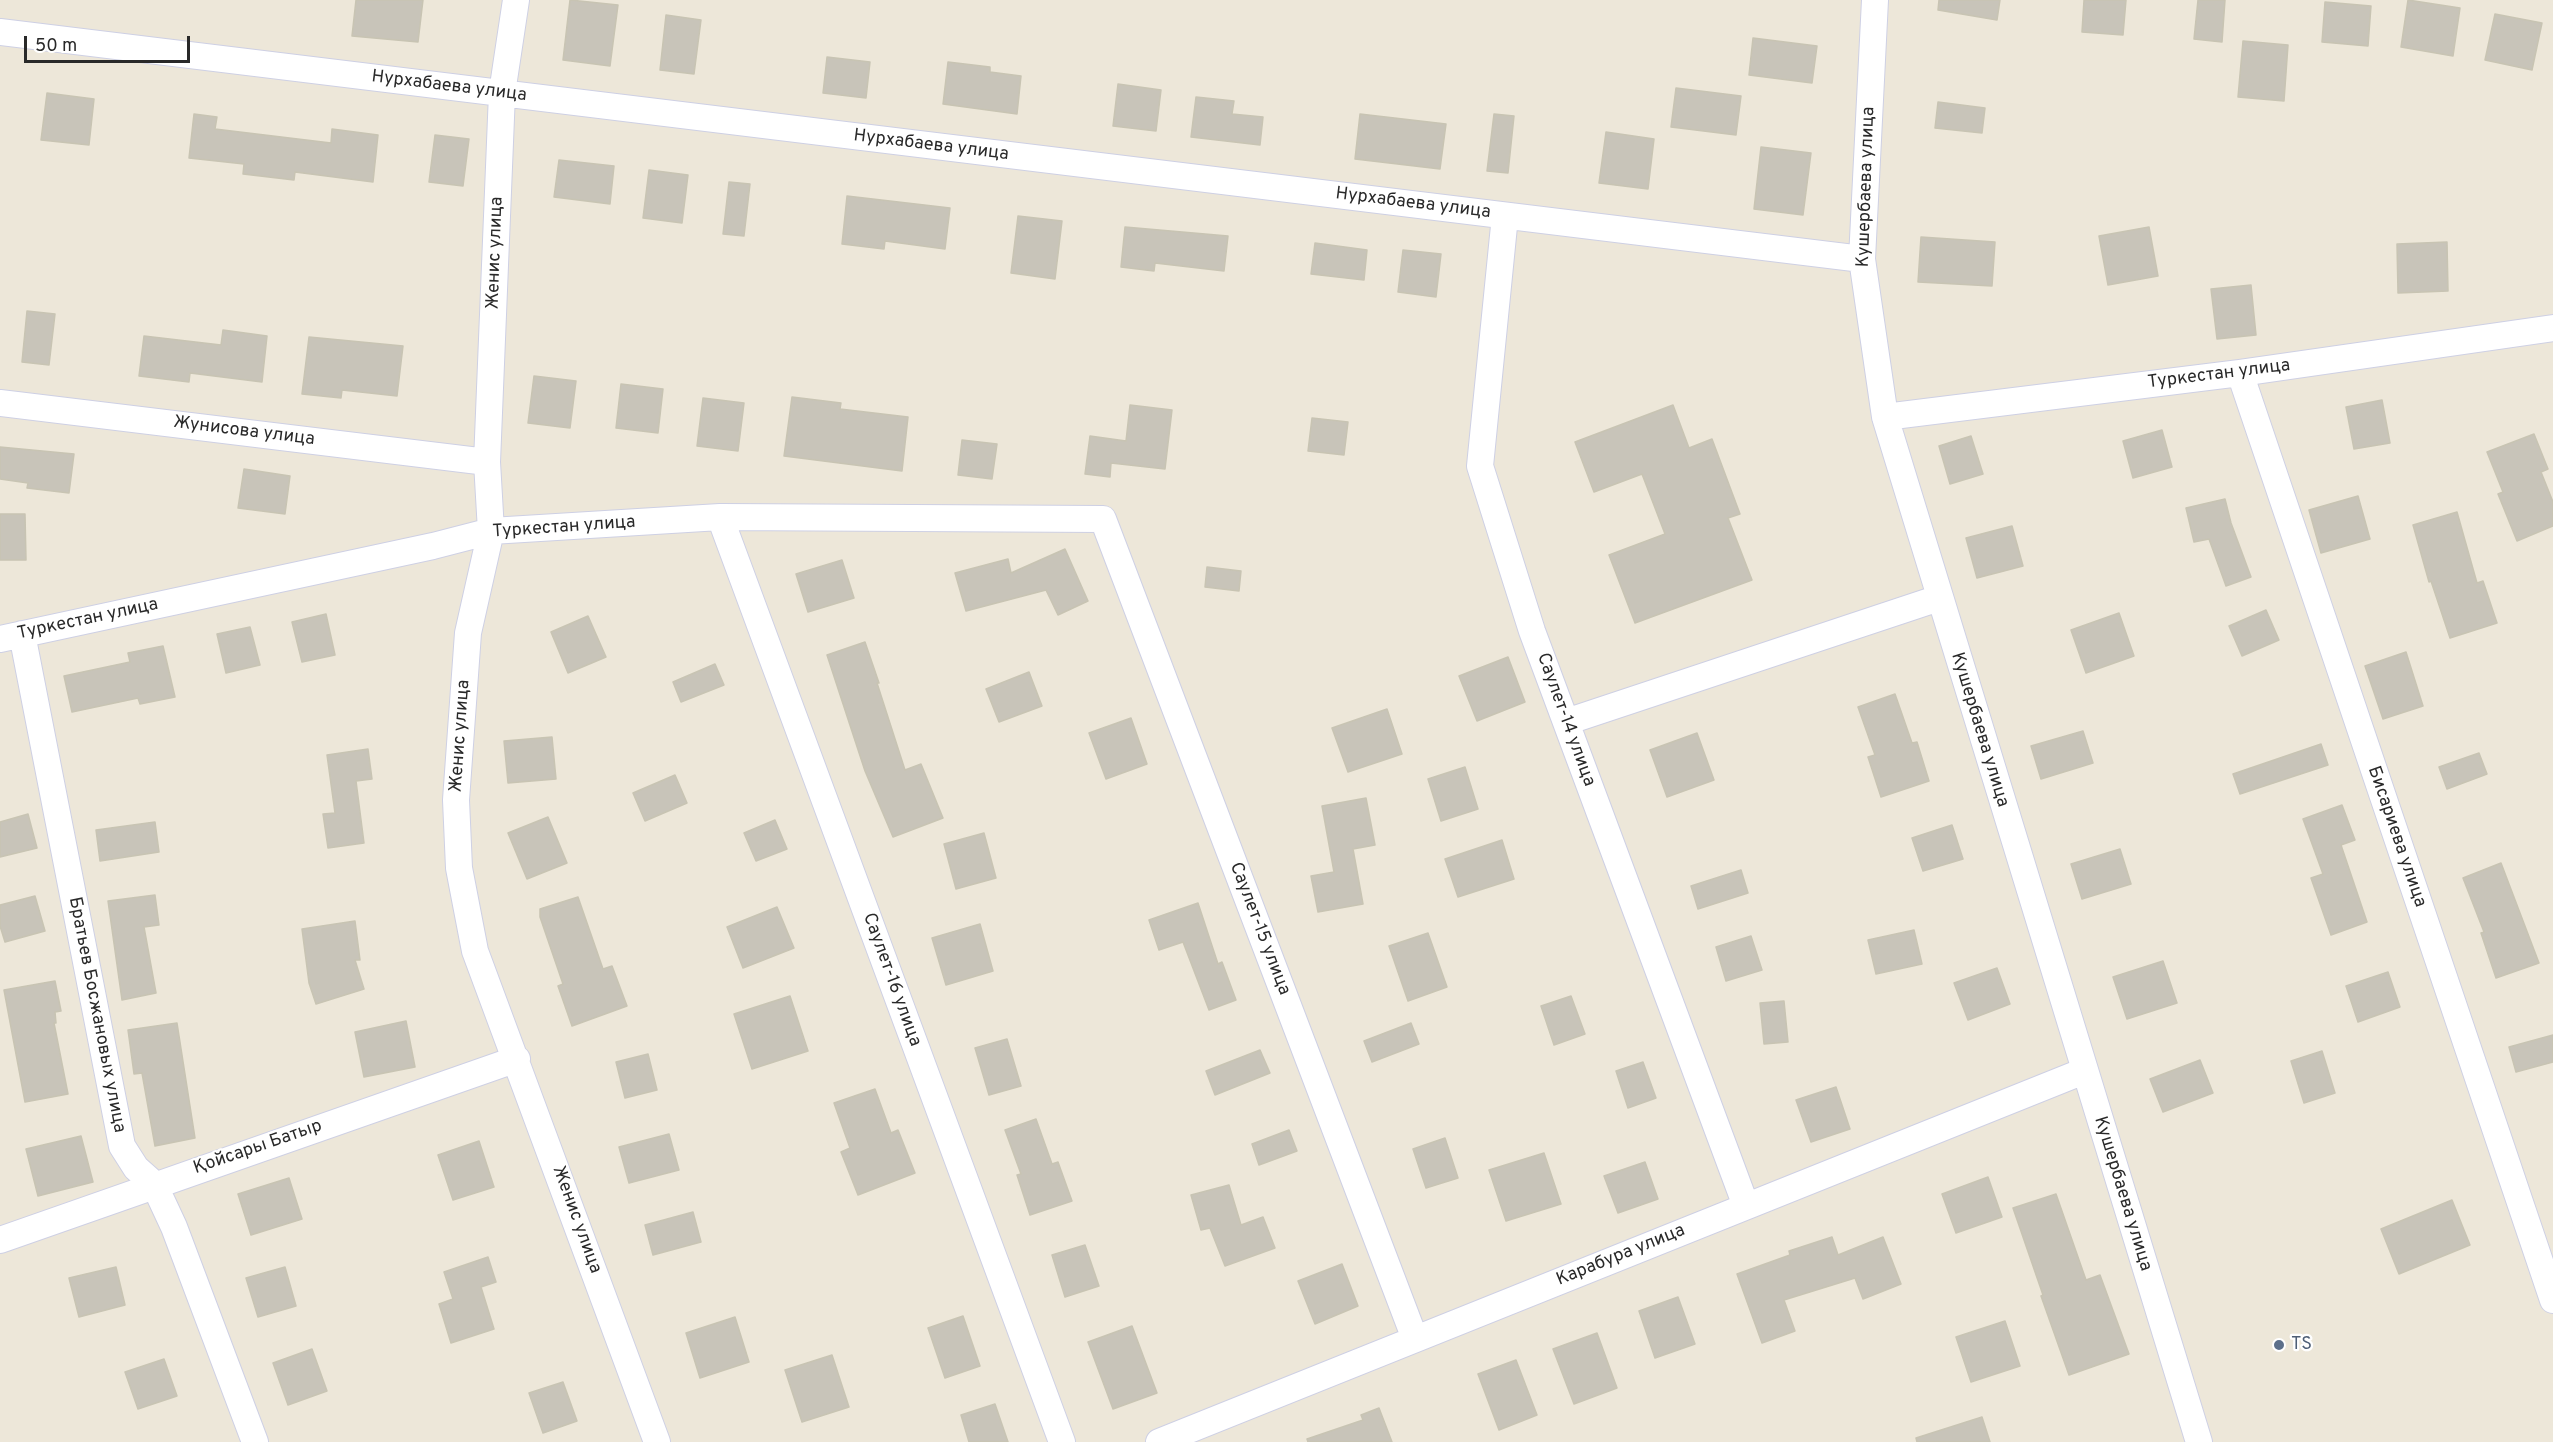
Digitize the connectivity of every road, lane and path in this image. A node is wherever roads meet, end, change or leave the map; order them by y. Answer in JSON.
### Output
{"nodes":[{"id":1,"x":516,"y":0,"type":"edge"},
{"id":2,"x":1875,"y":0,"type":"edge"},
{"id":3,"x":0,"y":32,"type":"edge"},
{"id":4,"x":502,"y":93,"type":"junction"},
{"id":5,"x":1505,"y":216,"type":"junction"},
{"id":6,"x":1862,"y":259,"type":"junction"},
{"id":7,"x":2553,"y":328,"type":"edge"},
{"id":8,"x":2240,"y":373,"type":"junction"},
{"id":9,"x":0,"y":403,"type":"edge"},
{"id":10,"x":1885,"y":417,"type":"junction"},
{"id":11,"x":487,"y":462,"type":"junction"},
{"id":12,"x":720,"y":518,"type":"junction"},
{"id":13,"x":1103,"y":519,"type":"joint"},
{"id":14,"x":491,"y":531,"type":"junction"},
{"id":15,"x":1939,"y":598,"type":"junction"},
{"id":16,"x":11,"y":637,"type":"edge"},
{"id":17,"x":1566,"y":722,"type":"junction"},
{"id":18,"x":517,"y":1059,"type":"junction"},
{"id":19,"x":2084,"y":1071,"type":"junction"},
{"id":20,"x":154,"y":1184,"type":"junction"},
{"id":21,"x":1746,"y":1206,"type":"junction"},
{"id":22,"x":0,"y":1240,"type":"edge"},
{"id":23,"x":2551,"y":1290,"type":"edge"},
{"id":24,"x":1415,"y":1339,"type":"junction"},
{"id":25,"x":255,"y":1442,"type":"edge"},
{"id":26,"x":657,"y":1442,"type":"edge"},
{"id":27,"x":1062,"y":1442,"type":"edge"},
{"id":28,"x":1159,"y":1442,"type":"edge"},
{"id":29,"x":2199,"y":1442,"type":"edge"}],
"edges":[{"from":1,"to":4,"type":"street","name":"Женис улица"},
{"from":2,"to":6,"type":"street","name":"Кушербаева улица"},
{"from":3,"to":4,"type":"street","name":"Нурхабаева улица"},
{"from":4,"to":5,"type":"street","name":"Нурхабаева улица"},
{"from":4,"to":11,"type":"street","name":"Женис улица"},
{"from":5,"to":6,"type":"street","name":"Нурхабаева улица"},
{"from":5,"to":17,"type":"street","name":"Саулет-14 улица"},
{"from":6,"to":10,"type":"street","name":"Кушербаева улица"},
{"from":7,"to":8,"type":"street","name":"Туркестан улица"},
{"from":8,"to":10,"type":"street","name":"Туркестан улица"},
{"from":8,"to":23,"type":"street","name":"Бисариева улица"},
{"from":9,"to":11,"type":"street","name":"Жунисова улица"},
{"from":10,"to":15,"type":"street","name":"Кушербаева улица"},
{"from":11,"to":14,"type":"street","name":"Женис улица"},
{"from":12,"to":13,"type":"street","name":"Туркестан улица"},
{"from":12,"to":14,"type":"street","name":"Туркестан улица"},
{"from":12,"to":27,"type":"street","name":"Саулет-16 улица"},
{"from":13,"to":24,"type":"street","name":"Саулет-15 улица"},
{"from":14,"to":16,"type":"street","name":"Туркестан улица"},
{"from":14,"to":18,"type":"street","name":"Женис улица"},
{"from":15,"to":17,"type":"street"},
{"from":15,"to":19,"type":"street","name":"Кушербаева улица"},
{"from":16,"to":20,"type":"street","name":"Братьев Босжановых улица"},
{"from":17,"to":21,"type":"street","name":"Саулет-14 улица"},
{"from":18,"to":20,"type":"street","name":"Қойсары Батыр"},
{"from":18,"to":26,"type":"street","name":"Женис улица"},
{"from":19,"to":21,"type":"street","name":"Карабура улица"},
{"from":19,"to":29,"type":"street","name":"Кушербаева улица"},
{"from":20,"to":22,"type":"street","name":"Қойсары Батыр"},
{"from":20,"to":25,"type":"street","name":"Братьев Босжановых улица"},
{"from":21,"to":24,"type":"street","name":"Карабура улица"},
{"from":24,"to":28,"type":"street","name":"Карабура улица"}]}
